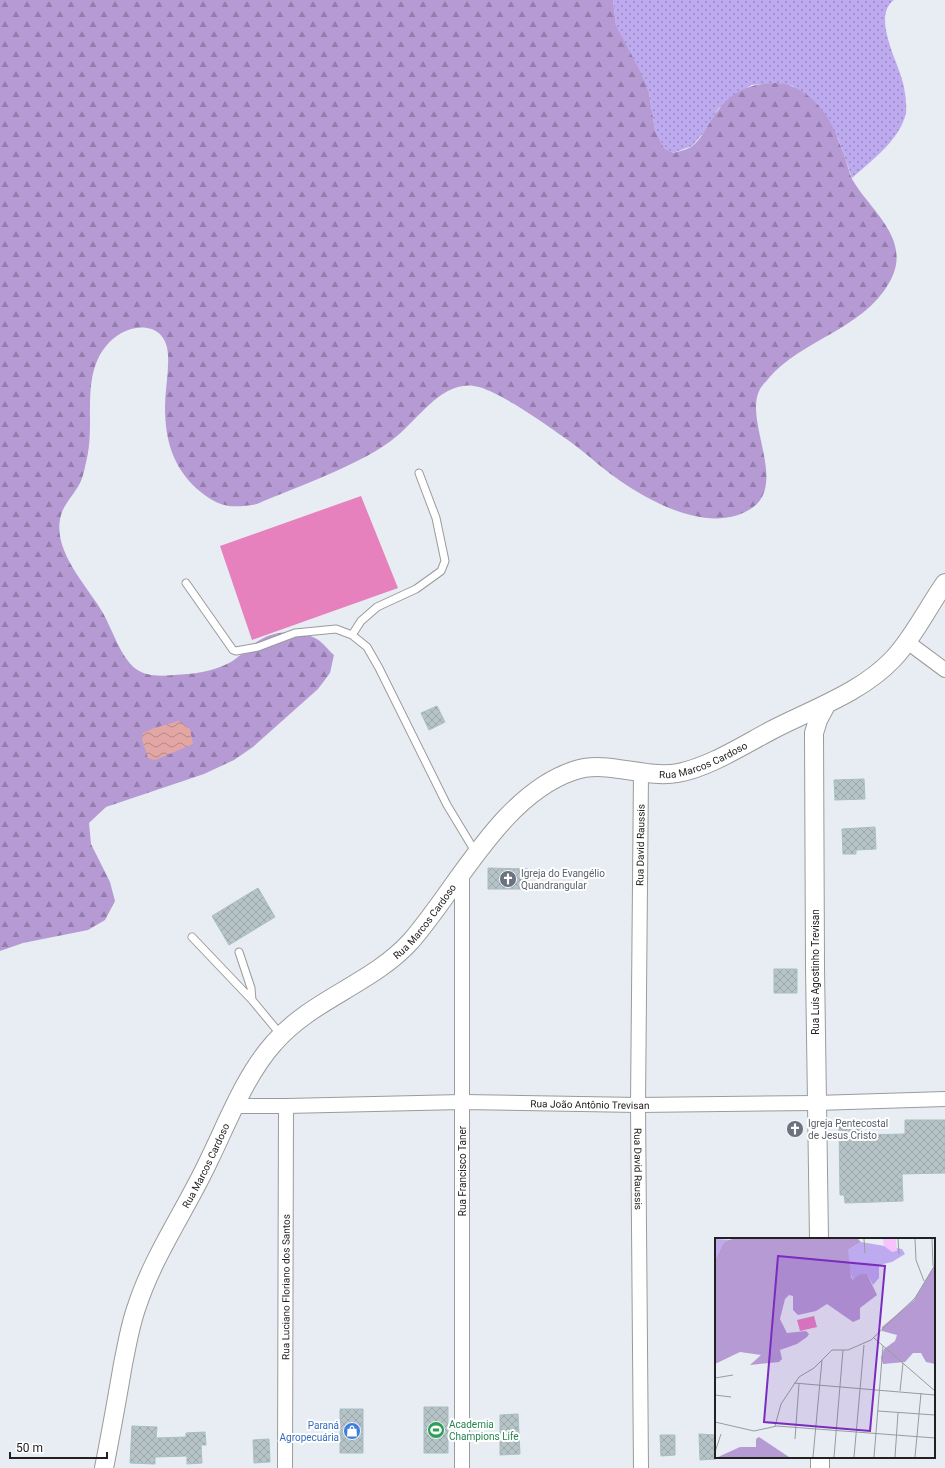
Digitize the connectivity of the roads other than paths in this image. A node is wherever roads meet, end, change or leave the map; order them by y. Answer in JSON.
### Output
{"nodes":[{"id":1,"x":419,"y":473,"type":"dead end"},
{"id":2,"x":186,"y":583,"type":"dead end"},
{"id":3,"x":945,"y":583,"type":"edge"},
{"id":4,"x":352,"y":634,"type":"junction"},
{"id":5,"x":906,"y":641,"type":"junction"},
{"id":6,"x":945,"y":670,"type":"edge"},
{"id":7,"x":825,"y":707,"type":"junction"},
{"id":8,"x":641,"y":773,"type":"junction"},
{"id":9,"x":476,"y":853,"type":"junction"},
{"id":10,"x":462,"y":874,"type":"junction"},
{"id":11,"x":192,"y":937,"type":"dead end"},
{"id":12,"x":239,"y":952,"type":"dead end"},
{"id":13,"x":252,"y":1000,"type":"junction"},
{"id":14,"x":281,"y":1035,"type":"junction"},
{"id":15,"x":945,"y":1099,"type":"edge"},
{"id":16,"x":462,"y":1102,"type":"junction"},
{"id":17,"x":816,"y":1103,"type":"junction"},
{"id":18,"x":638,"y":1105,"type":"junction"},
{"id":19,"x":235,"y":1106,"type":"junction"},
{"id":20,"x":286,"y":1106,"type":"junction"},
{"id":21,"x":819,"y":1238,"type":"edge"},
{"id":22,"x":104,"y":1468,"type":"edge"},
{"id":23,"x":285,"y":1468,"type":"edge"},
{"id":24,"x":462,"y":1468,"type":"edge"},
{"id":25,"x":641,"y":1468,"type":"edge"}],
"edges":[{"from":1,"to":4,"type":"lane"},
{"from":2,"to":4,"type":"lane"},
{"from":3,"to":5,"type":"street","name":"Rua Marcos Cardoso"},
{"from":4,"to":9,"type":"lane"},
{"from":5,"to":6,"type":"street"},
{"from":5,"to":7,"type":"street","name":"Rua Marcos Cardoso"},
{"from":7,"to":8,"type":"street","name":"Rua Marcos Cardoso"},
{"from":7,"to":17,"type":"street","name":"Rua Luís Agostinho Trevisan"},
{"from":8,"to":9,"type":"street","name":"Rua Marcos Cardoso"},
{"from":8,"to":18,"type":"street","name":"Rua David Raussis"},
{"from":9,"to":10,"type":"street","name":"Rua Marcos Cardoso"},
{"from":10,"to":14,"type":"street","name":"Rua Marcos Cardoso"},
{"from":10,"to":16,"type":"street","name":"Rua Francisco Taner"},
{"from":11,"to":13,"type":"lane"},
{"from":12,"to":13,"type":"lane"},
{"from":13,"to":14,"type":"lane"},
{"from":14,"to":19,"type":"street","name":"Rua Marcos Cardoso"},
{"from":15,"to":17,"type":"street","name":"Rua João Antônio Trevisan"},
{"from":16,"to":18,"type":"street","name":"Rua João Antônio Trevisan"},
{"from":16,"to":20,"type":"street","name":"Rua João Antônio Trevisan"},
{"from":16,"to":24,"type":"street","name":"Rua Francisco Taner"},
{"from":17,"to":18,"type":"street","name":"Rua João Antônio Trevisan"},
{"from":17,"to":21,"type":"street","name":"Rua Luís Agostinho Trevisan"},
{"from":18,"to":25,"type":"street","name":"Rua David Raussis"},
{"from":19,"to":20,"type":"street","name":"Rua João Antônio Trevisan"},
{"from":19,"to":22,"type":"street","name":"Rua Marcos Cardoso"},
{"from":20,"to":23,"type":"street","name":"Rua Luciano Floriano dos Santos"}]}
